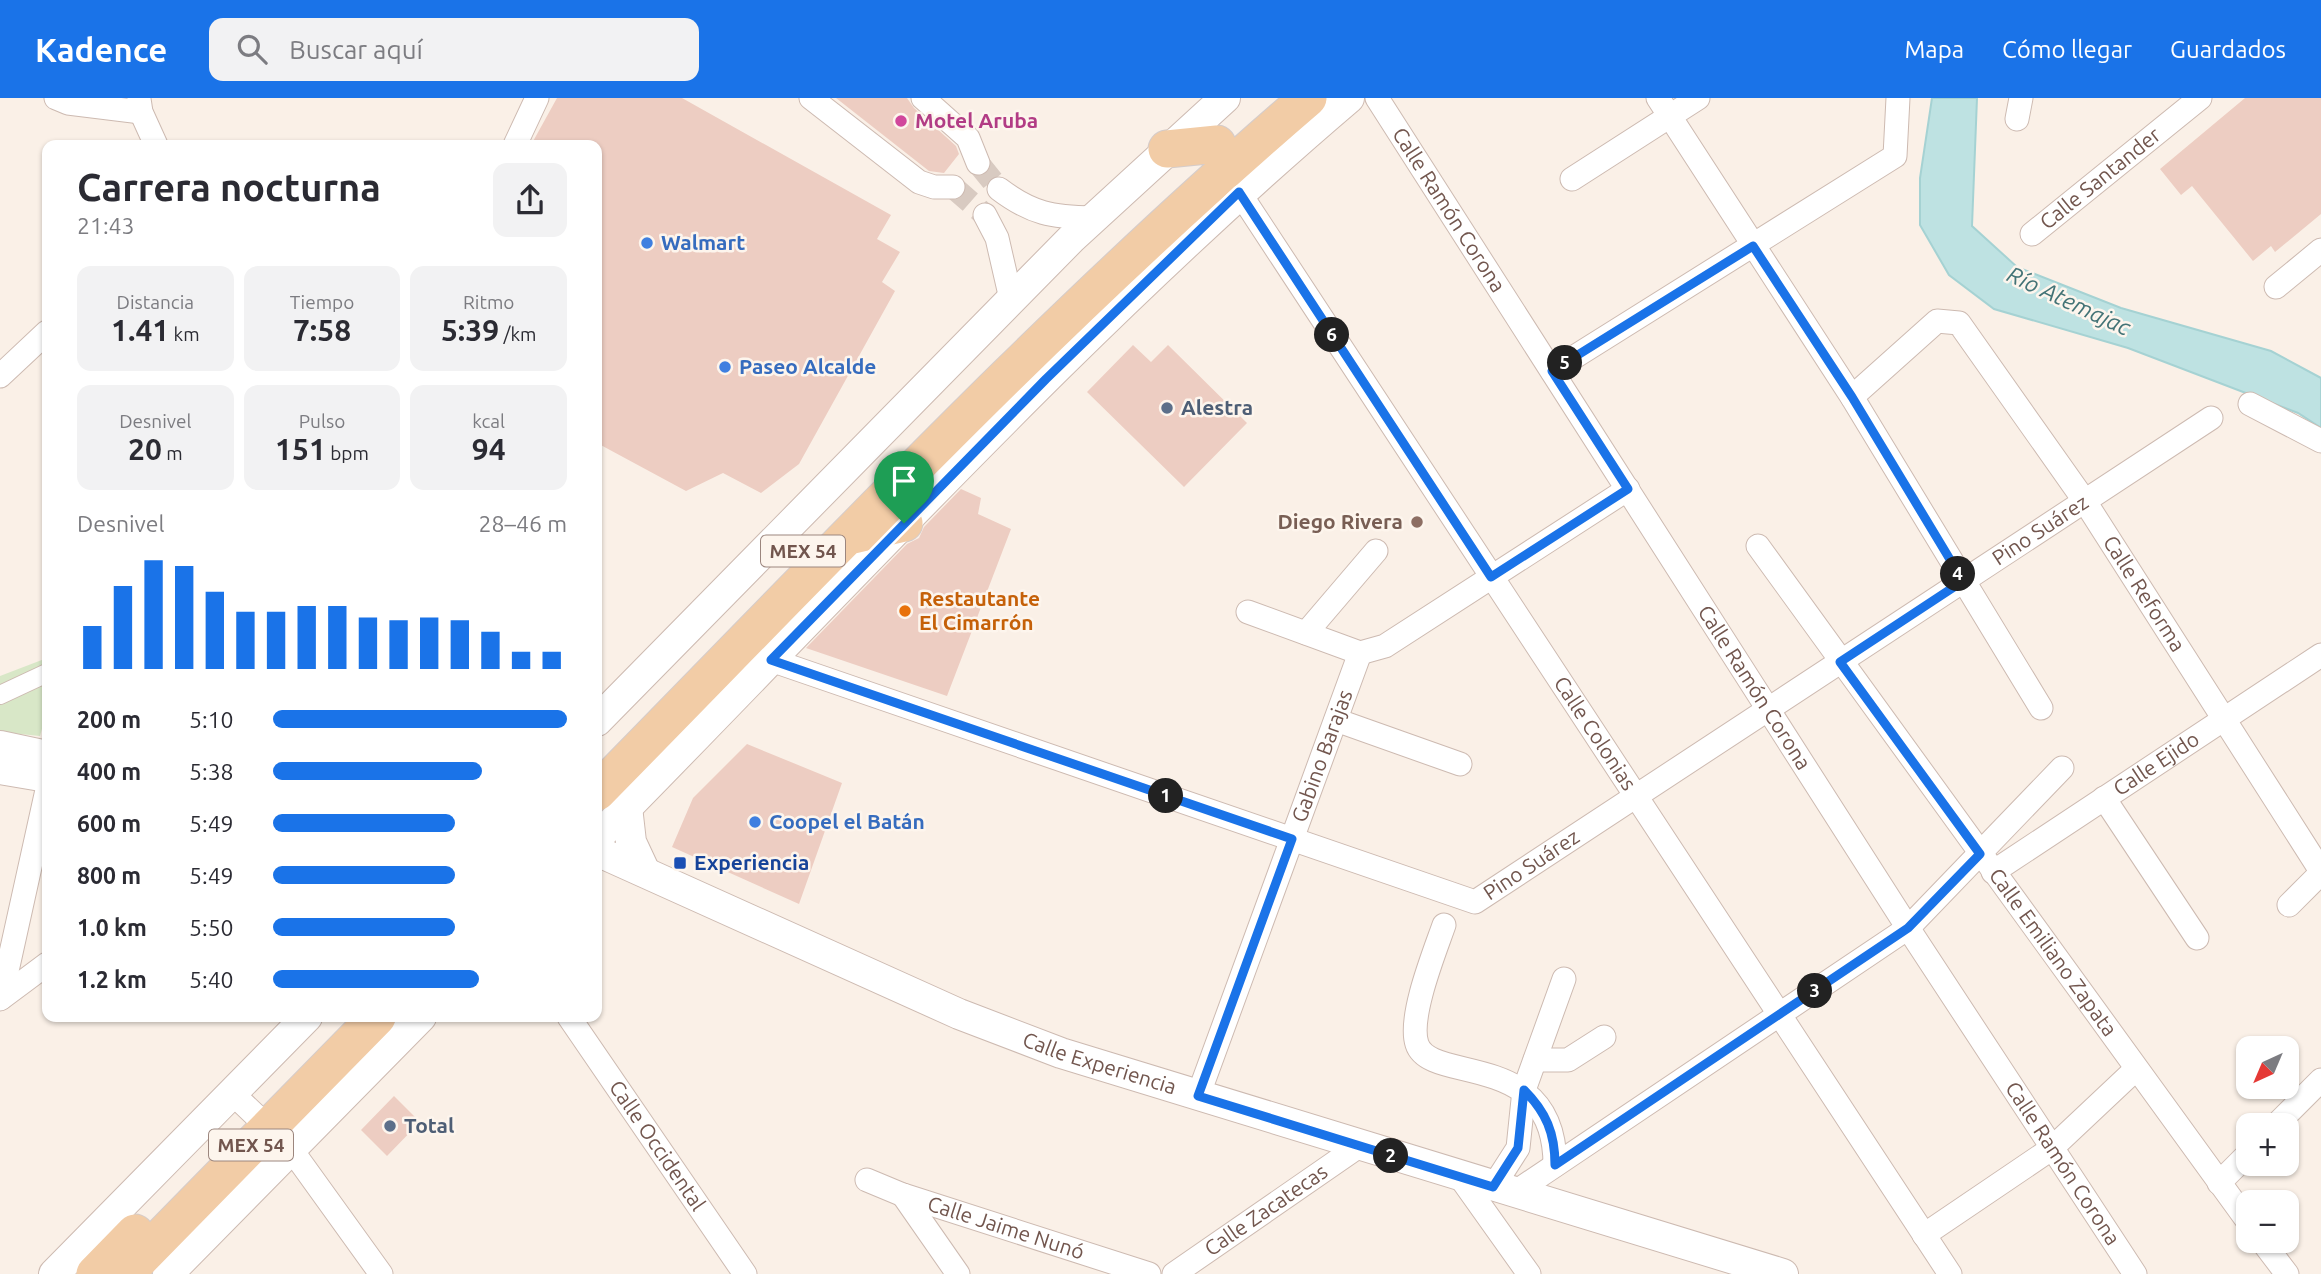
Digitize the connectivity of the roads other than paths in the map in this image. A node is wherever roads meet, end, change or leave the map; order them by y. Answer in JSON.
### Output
{"nodes":[{"id":1,"x":57,"y":98,"type":"edge"},
{"id":2,"x":537,"y":98,"type":"edge"},
{"id":3,"x":811,"y":98,"type":"edge"},
{"id":4,"x":923,"y":98,"type":"edge"},
{"id":5,"x":1225,"y":98,"type":"edge"},
{"id":6,"x":1270,"y":98,"type":"edge"},
{"id":7,"x":1308,"y":98,"type":"edge"},
{"id":8,"x":1349,"y":98,"type":"edge"},
{"id":9,"x":1377,"y":98,"type":"edge"},
{"id":10,"x":1698,"y":98,"type":"edge"},
{"id":11,"x":1898,"y":98,"type":"edge"},
{"id":12,"x":2200,"y":98,"type":"edge"},
{"id":13,"x":140,"y":105,"type":"edge"},
{"id":14,"x":1664,"y":107,"type":"edge"},
{"id":15,"x":154,"y":140,"type":"edge"},
{"id":16,"x":517,"y":140,"type":"edge"},
{"id":17,"x":1217,"y":144,"type":"junction"},
{"id":18,"x":1167,"y":149,"type":"junction"},
{"id":19,"x":978,"y":163,"type":"tunnel mouth"},
{"id":20,"x":1572,"y":179,"type":"dead end"},
{"id":21,"x":953,"y":187,"type":"tunnel mouth"},
{"id":22,"x":999,"y":189,"type":"tunnel mouth"},
{"id":23,"x":1239,"y":192,"type":"junction"},
{"id":24,"x":985,"y":215,"type":"tunnel mouth"},
{"id":25,"x":1093,"y":218,"type":"junction"},
{"id":26,"x":2032,"y":234,"type":"dead end"},
{"id":27,"x":1753,"y":246,"type":"junction"},
{"id":28,"x":2321,"y":250,"type":"edge"},
{"id":29,"x":2276,"y":286,"type":"dead end"},
{"id":30,"x":1011,"y":299,"type":"junction"},
{"id":31,"x":42,"y":337,"type":"edge"},
{"id":32,"x":1552,"y":371,"type":"junction"},
{"id":33,"x":0,"y":376,"type":"edge"},
{"id":34,"x":1852,"y":397,"type":"junction"},
{"id":35,"x":2250,"y":404,"type":"dead end"},
{"id":36,"x":2211,"y":418,"type":"dead end"},
{"id":37,"x":2321,"y":441,"type":"edge"},
{"id":38,"x":1628,"y":489,"type":"junction"},
{"id":39,"x":2084,"y":500,"type":"junction"},
{"id":40,"x":904,"y":523,"type":"junction"},
{"id":41,"x":849,"y":536,"type":"junction"},
{"id":42,"x":1758,"y":546,"type":"dead end"},
{"id":43,"x":1376,"y":551,"type":"dead end"},
{"id":44,"x":1491,"y":577,"type":"junction"},
{"id":45,"x":1963,"y":581,"type":"junction"},
{"id":46,"x":1248,"y":612,"type":"dead end"},
{"id":47,"x":1306,"y":633,"type":"junction"},
{"id":48,"x":1360,"y":653,"type":"junction"},
{"id":49,"x":2321,"y":655,"type":"edge"},
{"id":50,"x":771,"y":660,"type":"junction"},
{"id":51,"x":1840,"y":662,"type":"junction"},
{"id":52,"x":42,"y":675,"type":"edge"},
{"id":53,"x":0,"y":695,"type":"edge"},
{"id":54,"x":2041,"y":708,"type":"dead end"},
{"id":55,"x":1769,"y":709,"type":"junction"},
{"id":56,"x":602,"y":716,"type":"edge"},
{"id":57,"x":2224,"y":719,"type":"junction"},
{"id":58,"x":1336,"y":720,"type":"junction"},
{"id":59,"x":0,"y":746,"type":"edge"},
{"id":60,"x":42,"y":755,"type":"edge"},
{"id":61,"x":602,"y":755,"type":"edge"},
{"id":62,"x":1460,"y":764,"type":"dead end"},
{"id":63,"x":2062,"y":768,"type":"dead end"},
{"id":64,"x":0,"y":769,"type":"edge"},
{"id":65,"x":42,"y":776,"type":"edge"},
{"id":66,"x":1635,"y":797,"type":"junction"},
{"id":67,"x":2104,"y":798,"type":"junction"},
{"id":68,"x":612,"y":799,"type":"edge"},
{"id":69,"x":42,"y":813,"type":"edge"},
{"id":70,"x":602,"y":825,"type":"edge"},
{"id":71,"x":1292,"y":839,"type":"junction"},
{"id":72,"x":602,"y":853,"type":"edge"},
{"id":73,"x":1986,"y":863,"type":"junction"},
{"id":74,"x":645,"y":872,"type":"junction"},
{"id":75,"x":2321,"y":872,"type":"edge"},
{"id":76,"x":2289,"y":905,"type":"dead end"},
{"id":77,"x":1444,"y":925,"type":"dead end"},
{"id":78,"x":1908,"y":928,"type":"junction"},
{"id":79,"x":2197,"y":938,"type":"dead end"},
{"id":80,"x":42,"y":968,"type":"edge"},
{"id":81,"x":1564,"y":979,"type":"dead end"},
{"id":82,"x":1,"y":999,"type":"edge"},
{"id":83,"x":1779,"y":1015,"type":"junction"},
{"id":84,"x":305,"y":1022,"type":"edge"},
{"id":85,"x":342,"y":1022,"type":"edge"},
{"id":86,"x":371,"y":1022,"type":"edge"},
{"id":87,"x":413,"y":1022,"type":"edge"},
{"id":88,"x":572,"y":1022,"type":"edge"},
{"id":89,"x":1604,"y":1037,"type":"dead end"},
{"id":90,"x":1535,"y":1060,"type":"junction"},
{"id":91,"x":2136,"y":1069,"type":"junction"},
{"id":92,"x":2321,"y":1080,"type":"edge"},
{"id":93,"x":1524,"y":1090,"type":"junction"},
{"id":94,"x":1198,"y":1096,"type":"junction"},
{"id":95,"x":2288,"y":1113,"type":"edge"},
{"id":96,"x":261,"y":1121,"type":"junction"},
{"id":97,"x":1359,"y":1146,"type":"junction"},
{"id":98,"x":2051,"y":1149,"type":"junction"},
{"id":99,"x":1555,"y":1165,"type":"junction"},
{"id":100,"x":2236,"y":1166,"type":"edge"},
{"id":101,"x":1460,"y":1177,"type":"junction"},
{"id":102,"x":867,"y":1180,"type":"dead end"},
{"id":103,"x":2220,"y":1183,"type":"junction"},
{"id":104,"x":1504,"y":1190,"type":"junction"},
{"id":105,"x":903,"y":1195,"type":"junction"},
{"id":106,"x":2236,"y":1205,"type":"edge"},
{"id":107,"x":1924,"y":1235,"type":"junction"},
{"id":108,"x":2271,"y":1253,"type":"edge"},
{"id":109,"x":1183,"y":1271,"type":"edge"},
{"id":110,"x":740,"y":1272,"type":"edge"},
{"id":111,"x":54,"y":1274,"type":"edge"},
{"id":112,"x":95,"y":1274,"type":"edge"},
{"id":113,"x":125,"y":1274,"type":"edge"},
{"id":114,"x":168,"y":1274,"type":"edge"},
{"id":115,"x":381,"y":1274,"type":"edge"},
{"id":116,"x":958,"y":1274,"type":"edge"},
{"id":117,"x":1150,"y":1274,"type":"edge"},
{"id":118,"x":1529,"y":1274,"type":"edge"},
{"id":119,"x":1783,"y":1274,"type":"edge"},
{"id":120,"x":1950,"y":1274,"type":"edge"},
{"id":121,"x":2135,"y":1274,"type":"edge"},
{"id":122,"x":2287,"y":1274,"type":"edge"}],
"edges":[{"from":1,"to":13,"type":"street"},
{"from":2,"to":16,"type":"street"},
{"from":3,"to":21,"type":"street"},
{"from":4,"to":19,"type":"street"},
{"from":5,"to":18,"type":"street"},
{"from":6,"to":17,"type":"main road","number":"MEX 54"},
{"from":7,"to":41,"type":"main road","number":"MEX 54"},
{"from":8,"to":23,"type":"street"},
{"from":9,"to":32,"type":"street","name":"Calle Ramón Corona"},
{"from":10,"to":14,"type":"street"},
{"from":11,"to":27,"type":"street"},
{"from":12,"to":26,"type":"street","name":"Calle Santander"},
{"from":13,"to":15,"type":"street"},
{"from":14,"to":20,"type":"street"},
{"from":14,"to":27,"type":"street"},
{"from":17,"to":18,"type":"main road"},
{"from":17,"to":61,"type":"main road","number":"MEX 54"},
{"from":18,"to":25,"type":"street"},
{"from":22,"to":25,"type":"street"},
{"from":23,"to":40,"type":"street"},
{"from":23,"to":44,"type":"street","name":"Calle Colonias"},
{"from":24,"to":30,"type":"street"},
{"from":25,"to":30,"type":"street"},
{"from":27,"to":32,"type":"street"},
{"from":27,"to":34,"type":"street"},
{"from":28,"to":29,"type":"street"},
{"from":30,"to":56,"type":"street"},
{"from":31,"to":33,"type":"street"},
{"from":32,"to":38,"type":"street","name":"Calle Ramón Corona"},
{"from":34,"to":39,"type":"street","name":"Calle Reforma"},
{"from":34,"to":45,"type":"street"},
{"from":35,"to":37,"type":"street"},
{"from":36,"to":39,"type":"street","name":"Pino Suárez"},
{"from":38,"to":44,"type":"street"},
{"from":38,"to":55,"type":"street","name":"Calle Ramón Corona"},
{"from":39,"to":45,"type":"street","name":"Pino Suárez"},
{"from":39,"to":57,"type":"street","name":"Calle Reforma"},
{"from":40,"to":41,"type":"main road"},
{"from":40,"to":50,"type":"street"},
{"from":41,"to":68,"type":"main road","number":"MEX 54"},
{"from":42,"to":51,"type":"street","name":"Calle Emiliano Zapata"},
{"from":43,"to":47,"type":"street"},
{"from":44,"to":48,"type":"street"},
{"from":44,"to":66,"type":"street","name":"Calle Colonias"},
{"from":45,"to":51,"type":"street","name":"Pino Suárez"},
{"from":45,"to":54,"type":"street"},
{"from":46,"to":47,"type":"street"},
{"from":47,"to":48,"type":"street"},
{"from":48,"to":58,"type":"street","name":"Gabino Barajas"},
{"from":49,"to":57,"type":"street","name":"Calle Ejido"},
{"from":50,"to":68,"type":"street"},
{"from":50,"to":71,"type":"street","name":"Pino Suárez"},
{"from":51,"to":55,"type":"street","name":"Pino Suárez"},
{"from":51,"to":73,"type":"street","name":"Calle Emiliano Zapata"},
{"from":52,"to":53,"type":"street"},
{"from":55,"to":66,"type":"street","name":"Pino Suárez"},
{"from":55,"to":78,"type":"street","name":"Calle Ramón Corona"},
{"from":57,"to":67,"type":"street","name":"Calle Ejido"},
{"from":57,"to":75,"type":"street","name":"Calle Reforma"},
{"from":58,"to":62,"type":"street"},
{"from":58,"to":71,"type":"street","name":"Gabino Barajas"},
{"from":59,"to":60,"type":"street"},
{"from":63,"to":73,"type":"street"},
{"from":64,"to":65,"type":"street"},
{"from":66,"to":71,"type":"street","name":"Pino Suárez"},
{"from":66,"to":83,"type":"street","name":"Calle Colonias"},
{"from":67,"to":73,"type":"street","name":"Calle Ejido"},
{"from":67,"to":79,"type":"street"},
{"from":68,"to":70,"type":"street"},
{"from":68,"to":74,"type":"street"},
{"from":69,"to":82,"type":"street"},
{"from":71,"to":94,"type":"street","name":"Gabino Barajas"},
{"from":72,"to":74,"type":"street","name":"Calle Experiencia"},
{"from":73,"to":78,"type":"street"},
{"from":73,"to":91,"type":"street","name":"Calle Emiliano Zapata"},
{"from":74,"to":94,"type":"street","name":"Calle Experiencia"},
{"from":75,"to":76,"type":"street"},
{"from":77,"to":93,"type":"street"},
{"from":78,"to":83,"type":"street"},
{"from":78,"to":98,"type":"street","name":"Calle Ramón Corona"},
{"from":80,"to":82,"type":"street"},
{"from":81,"to":90,"type":"street"},
{"from":83,"to":99,"type":"street"},
{"from":83,"to":107,"type":"street","name":"Calle Colonias"},
{"from":84,"to":96,"type":"street"},
{"from":85,"to":96,"type":"main road","number":"MEX 54"},
{"from":86,"to":96,"type":"main road","number":"MEX 54"},
{"from":87,"to":96,"type":"street"},
{"from":88,"to":110,"type":"street","name":"Calle Occidental"},
{"from":89,"to":90,"type":"street"},
{"from":90,"to":93,"type":"street"},
{"from":91,"to":98,"type":"street"},
{"from":91,"to":103,"type":"street","name":"Calle Emiliano Zapata"},
{"from":92,"to":95,"type":"street"},
{"from":93,"to":99,"type":"street"},
{"from":93,"to":104,"type":"street"},
{"from":94,"to":97,"type":"street","name":"Calle Experiencia"},
{"from":96,"to":111,"type":"street"},
{"from":96,"to":112,"type":"main road","number":"MEX 54"},
{"from":96,"to":113,"type":"main road","number":"MEX 54"},
{"from":96,"to":114,"type":"street"},
{"from":96,"to":115,"type":"street"},
{"from":97,"to":101,"type":"street","name":"Calle Experiencia"},
{"from":97,"to":109,"type":"street","name":"Calle Zacatecas"},
{"from":98,"to":107,"type":"street"},
{"from":98,"to":121,"type":"street","name":"Calle Ramón Corona"},
{"from":99,"to":104,"type":"street"},
{"from":100,"to":103,"type":"street"},
{"from":101,"to":104,"type":"street","name":"Calle Experiencia"},
{"from":101,"to":118,"type":"street"},
{"from":102,"to":105,"type":"street","name":"Calle Jaime Nunó"},
{"from":103,"to":106,"type":"street","name":"Calle Emiliano Zapata"},
{"from":104,"to":119,"type":"street","name":"Calle Experiencia"},
{"from":105,"to":116,"type":"street"},
{"from":105,"to":117,"type":"street","name":"Calle Jaime Nunó"},
{"from":107,"to":120,"type":"street","name":"Calle Colonias"},
{"from":108,"to":122,"type":"street"}]}
